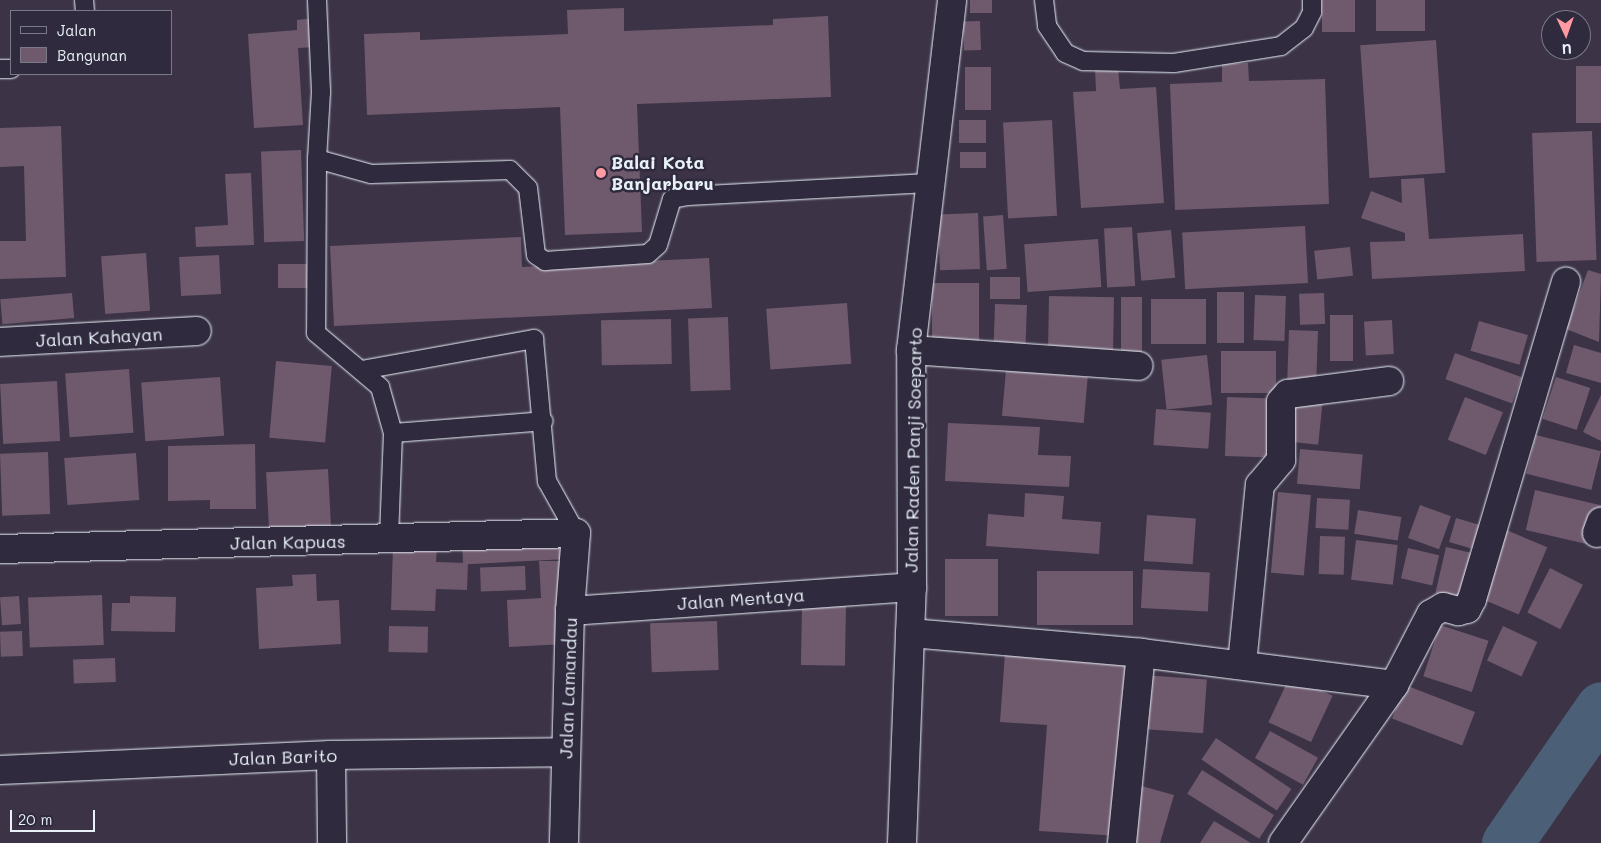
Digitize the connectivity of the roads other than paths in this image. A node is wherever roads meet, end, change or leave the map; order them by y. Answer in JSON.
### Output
{"nodes":[{"id":1,"x":317,"y":0,"type":"edge"},
{"id":2,"x":952,"y":0,"type":"edge"},
{"id":3,"x":1044,"y":0,"type":"edge"},
{"id":4,"x":1312,"y":0,"type":"edge"},
{"id":5,"x":317,"y":159,"type":"junction"},
{"id":6,"x":929,"y":183,"type":"junction"},
{"id":7,"x":1566,"y":282,"type":"dead end"},
{"id":8,"x":197,"y":331,"type":"dead end"},
{"id":9,"x":0,"y":342,"type":"edge"},
{"id":10,"x":911,"y":350,"type":"junction"},
{"id":11,"x":1138,"y":366,"type":"dead end"},
{"id":12,"x":362,"y":370,"type":"junction"},
{"id":13,"x":1389,"y":381,"type":"dead end"},
{"id":14,"x":544,"y":421,"type":"junction"},
{"id":15,"x":393,"y":433,"type":"junction"},
{"id":16,"x":576,"y":533,"type":"junction"},
{"id":17,"x":389,"y":539,"type":"junction"},
{"id":18,"x":0,"y":548,"type":"edge"},
{"id":19,"x":912,"y":587,"type":"junction"},
{"id":20,"x":570,"y":611,"type":"junction"},
{"id":21,"x":910,"y":633,"type":"junction"},
{"id":22,"x":1140,"y":653,"type":"junction"},
{"id":23,"x":1242,"y":664,"type":"junction"},
{"id":24,"x":1394,"y":685,"type":"junction"},
{"id":25,"x":565,"y":752,"type":"junction"},
{"id":26,"x":331,"y":754,"type":"junction"},
{"id":27,"x":0,"y":770,"type":"edge"},
{"id":28,"x":332,"y":843,"type":"edge"},
{"id":29,"x":564,"y":843,"type":"edge"},
{"id":30,"x":902,"y":843,"type":"edge"},
{"id":31,"x":1122,"y":843,"type":"edge"},
{"id":32,"x":1283,"y":843,"type":"edge"}],
"edges":[{"from":1,"to":5,"type":"lane"},
{"from":2,"to":6,"type":"street","name":"Jalan Raden Panji Soeparto"},
{"from":3,"to":4,"type":"lane"},
{"from":5,"to":6,"type":"lane"},
{"from":5,"to":12,"type":"lane"},
{"from":6,"to":10,"type":"street","name":"Jalan Raden Panji Soeparto"},
{"from":7,"to":24,"type":"street"},
{"from":8,"to":9,"type":"street","name":"Jalan Kahayan"},
{"from":10,"to":11,"type":"street"},
{"from":10,"to":19,"type":"street","name":"Jalan Raden Panji Soeparto"},
{"from":12,"to":14,"type":"lane"},
{"from":12,"to":15,"type":"lane"},
{"from":13,"to":23,"type":"street"},
{"from":14,"to":15,"type":"lane"},
{"from":14,"to":16,"type":"lane"},
{"from":15,"to":17,"type":"lane"},
{"from":16,"to":17,"type":"street","name":"Jalan Kapuas"},
{"from":16,"to":20,"type":"street","name":"Jalan Lamandau"},
{"from":17,"to":18,"type":"street","name":"Jalan Kapuas"},
{"from":19,"to":20,"type":"street","name":"Jalan Mentaya"},
{"from":19,"to":21,"type":"street","name":"Jalan Raden Panji Soeparto"},
{"from":20,"to":25,"type":"street","name":"Jalan Lamandau"},
{"from":21,"to":22,"type":"street"},
{"from":21,"to":30,"type":"street","name":"Jalan Raden Panji Soeparto"},
{"from":22,"to":23,"type":"street"},
{"from":22,"to":31,"type":"street"},
{"from":23,"to":24,"type":"street"},
{"from":24,"to":32,"type":"street"},
{"from":25,"to":26,"type":"street","name":"Jalan Barito"},
{"from":25,"to":29,"type":"street","name":"Jalan Lamandau"},
{"from":26,"to":27,"type":"street","name":"Jalan Barito"},
{"from":26,"to":28,"type":"street"}]}
